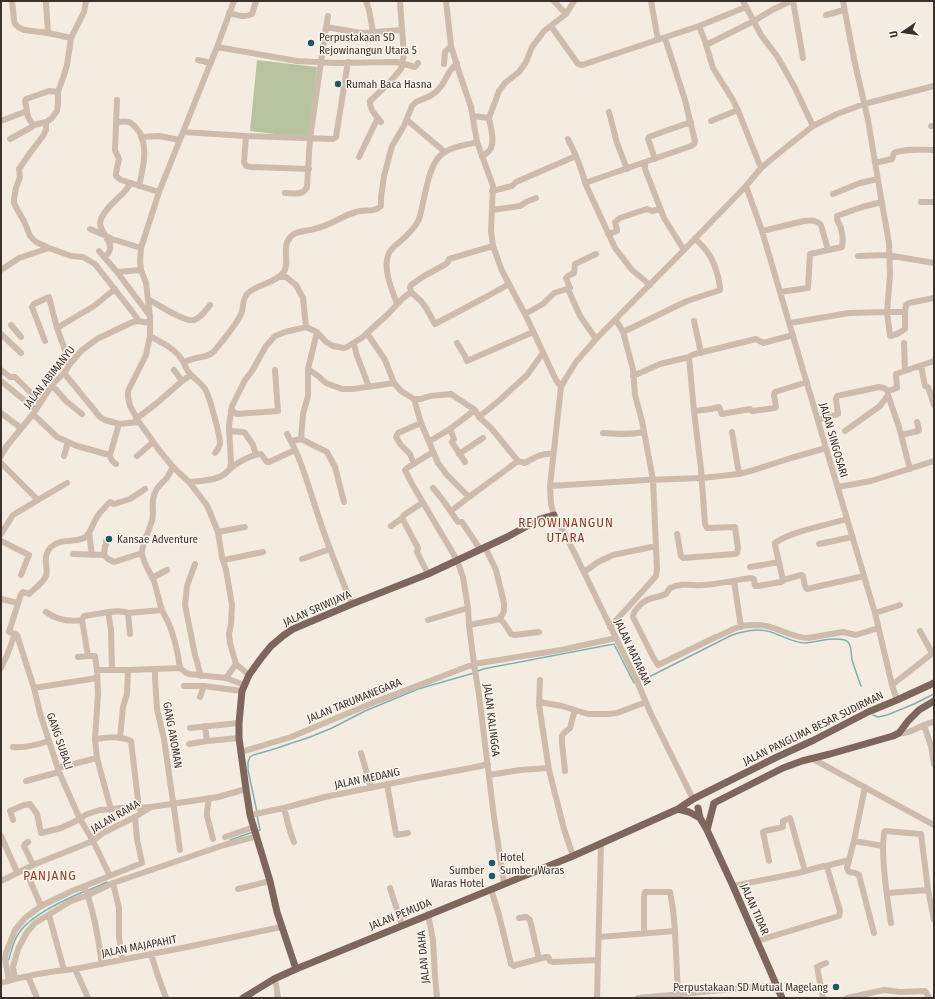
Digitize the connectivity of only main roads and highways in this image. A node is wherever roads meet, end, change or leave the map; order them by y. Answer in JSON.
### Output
{"nodes":[{"id":1,"x":554,"y":514,"type":"road end"},
{"id":2,"x":934,"y":683,"type":"edge"},
{"id":3,"x":934,"y":701,"type":"edge"},
{"id":4,"x":693,"y":799,"type":"junction"},
{"id":5,"x":698,"y":808,"type":"junction"},
{"id":6,"x":713,"y":808,"type":"junction"},
{"id":7,"x":678,"y":809,"type":"junction"},
{"id":8,"x":700,"y":818,"type":"junction"},
{"id":9,"x":707,"y":830,"type":"junction"},
{"id":10,"x":296,"y":969,"type":"junction"},
{"id":11,"x":243,"y":998,"type":"edge"},
{"id":12,"x":782,"y":998,"type":"edge"}],
"edges":[{"from":1,"to":10,"type":"main road","name":"JALAN SRIWIJAYA"},
{"from":2,"to":4,"type":"main road","name":"JALAN PANGLIMA BESAR SUDIRMAN"},
{"from":3,"to":6,"type":"main road","name":"JALAN PANGLIMA BESAR SUDIRMAN"},
{"from":4,"to":5,"type":"main road","name":"JALAN TIDAR"},
{"from":4,"to":7,"type":"main road","name":"JALAN PEMUDA"},
{"from":5,"to":6,"type":"main road"},
{"from":5,"to":8,"type":"main road","name":"JALAN TIDAR"},
{"from":6,"to":9,"type":"main road"},
{"from":7,"to":8,"type":"main road"},
{"from":7,"to":10,"type":"main road","name":"JALAN PEMUDA"},
{"from":8,"to":9,"type":"main road","name":"JALAN TIDAR"},
{"from":9,"to":12,"type":"main road","name":"JALAN TIDAR"},
{"from":10,"to":11,"type":"main road","name":"JALAN PEMUDA"}]}
